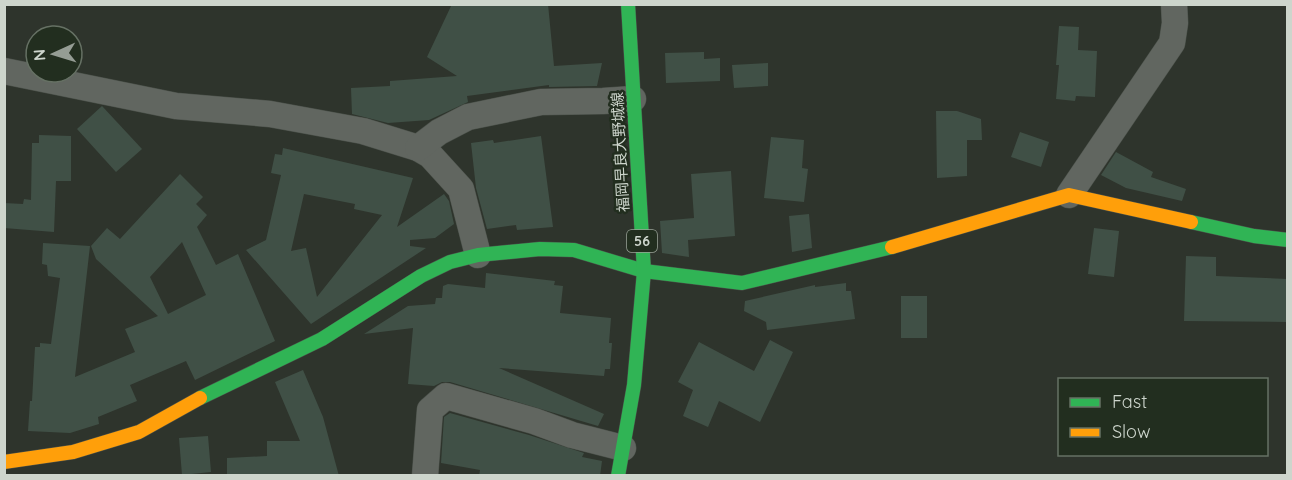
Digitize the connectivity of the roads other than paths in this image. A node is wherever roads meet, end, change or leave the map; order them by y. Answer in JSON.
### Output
{"nodes":[{"id":1,"x":628,"y":4,"type":"edge"},
{"id":2,"x":1174,"y":4,"type":"edge"},
{"id":3,"x":4,"y":71,"type":"edge"},
{"id":4,"x":633,"y":99,"type":"junction"},
{"id":5,"x":418,"y":148,"type":"junction"},
{"id":6,"x":1069,"y":195,"type":"junction"},
{"id":7,"x":1287,"y":240,"type":"edge"},
{"id":8,"x":478,"y":255,"type":"junction"},
{"id":9,"x":644,"y":271,"type":"junction"},
{"id":10,"x":623,"y":448,"type":"junction"},
{"id":11,"x":4,"y":462,"type":"edge"},
{"id":12,"x":425,"y":476,"type":"edge"},
{"id":13,"x":618,"y":476,"type":"edge"}],
"edges":[{"from":1,"to":4,"type":"street","name":"福岡早良大野城線","number":"56"},
{"from":2,"to":6,"type":"street"},
{"from":3,"to":5,"type":"street"},
{"from":4,"to":5,"type":"street"},
{"from":4,"to":9,"type":"street","name":"福岡早良大野城線","number":"56"},
{"from":5,"to":8,"type":"street"},
{"from":6,"to":7,"type":"street"},
{"from":6,"to":9,"type":"street"},
{"from":8,"to":9,"type":"street"},
{"from":8,"to":11,"type":"street"},
{"from":9,"to":10,"type":"street","name":"福岡早良大野城線","number":"56"},
{"from":10,"to":12,"type":"street"},
{"from":10,"to":13,"type":"street","name":"福岡早良大野城線","number":"56"}]}
